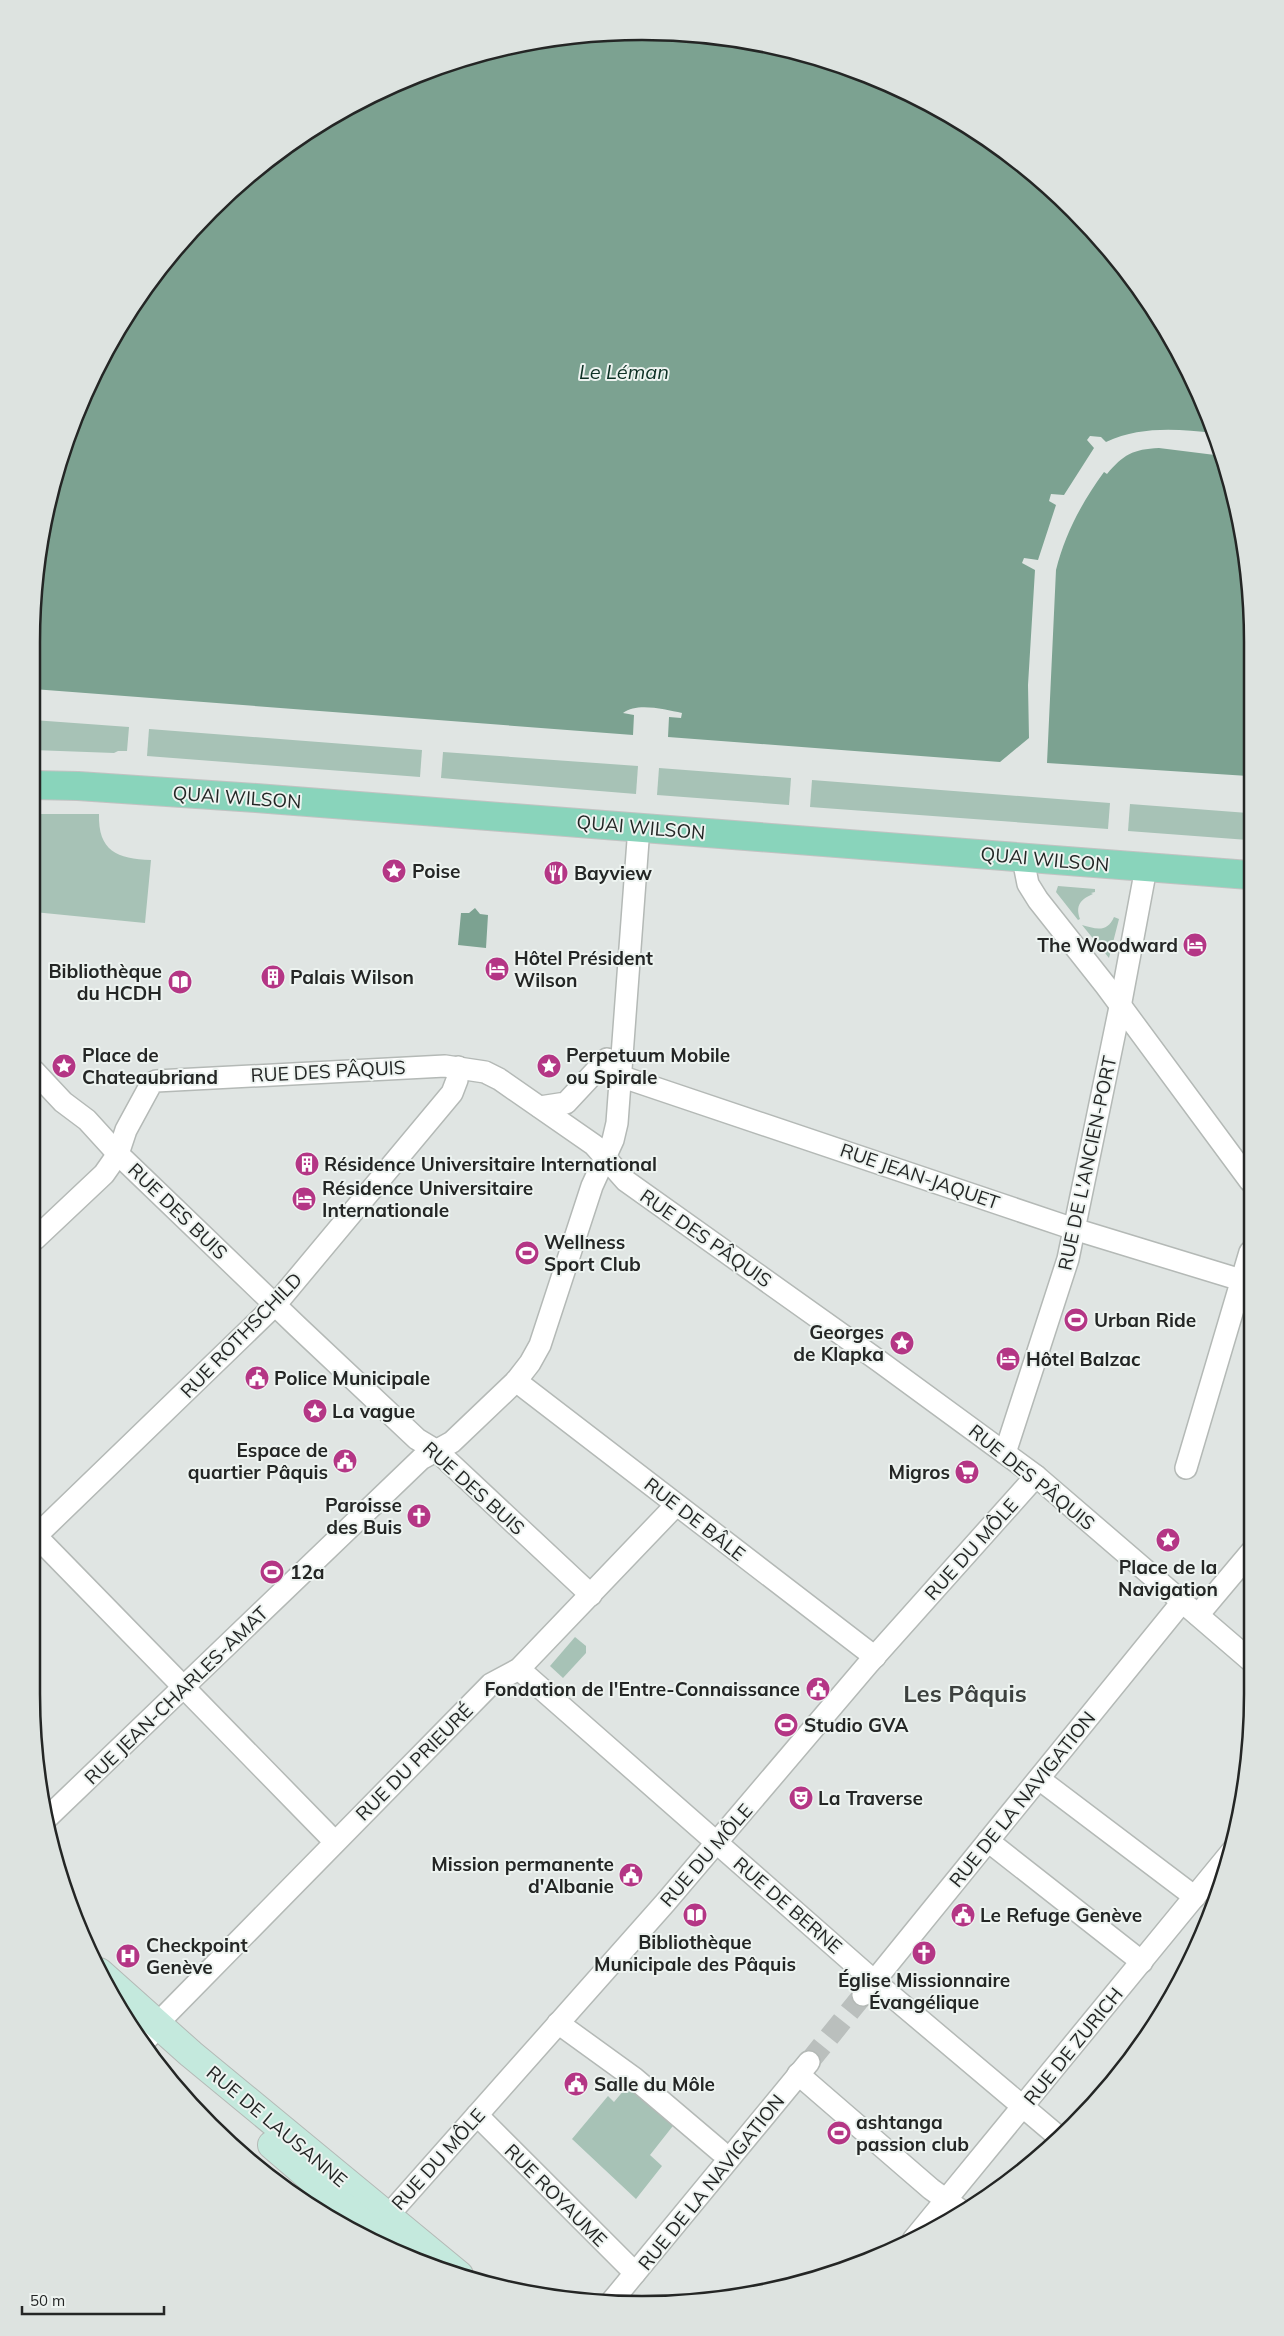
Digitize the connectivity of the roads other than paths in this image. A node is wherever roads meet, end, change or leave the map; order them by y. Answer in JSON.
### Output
{"nodes":[{"id":1,"x":40,"y":785,"type":"edge"},
{"id":2,"x":639,"y":827,"type":"junction"},
{"id":3,"x":1026,"y":857,"type":"junction"},
{"id":4,"x":1146,"y":868,"type":"junction"},
{"id":5,"x":1244,"y":876,"type":"edge"},
{"id":6,"x":1120,"y":1007,"type":"junction"},
{"id":7,"x":623,"y":1042,"type":"junction"},
{"id":8,"x":458,"y":1067,"type":"junction"},
{"id":9,"x":599,"y":1069,"type":"junction"},
{"id":10,"x":620,"y":1076,"type":"junction"},
{"id":11,"x":40,"y":1077,"type":"edge"},
{"id":12,"x":540,"y":1107,"type":"junction"},
{"id":13,"x":118,"y":1154,"type":"junction"},
{"id":14,"x":605,"y":1159,"type":"junction"},
{"id":15,"x":1244,"y":1173,"type":"edge"},
{"id":16,"x":1074,"y":1229,"type":"junction"},
{"id":17,"x":40,"y":1234,"type":"edge"},
{"id":18,"x":1244,"y":1271,"type":"edge"},
{"id":19,"x":1241,"y":1280,"type":"junction"},
{"id":20,"x":276,"y":1304,"type":"junction"},
{"id":21,"x":516,"y":1381,"type":"junction"},
{"id":22,"x":437,"y":1451,"type":"junction"},
{"id":23,"x":1005,"y":1453,"type":"junction"},
{"id":24,"x":1186,"y":1468,"type":"dead end"},
{"id":25,"x":1036,"y":1476,"type":"junction"},
{"id":26,"x":676,"y":1505,"type":"junction"},
{"id":27,"x":40,"y":1532,"type":"edge"},
{"id":28,"x":40,"y":1540,"type":"edge"},
{"id":29,"x":1244,"y":1560,"type":"edge"},
{"id":30,"x":590,"y":1595,"type":"junction"},
{"id":31,"x":1182,"y":1602,"type":"junction"},
{"id":32,"x":1198,"y":1615,"type":"junction"},
{"id":33,"x":1244,"y":1655,"type":"edge"},
{"id":34,"x":875,"y":1657,"type":"junction"},
{"id":35,"x":519,"y":1669,"type":"junction"},
{"id":36,"x":184,"y":1688,"type":"junction"},
{"id":37,"x":1039,"y":1779,"type":"junction"},
{"id":38,"x":52,"y":1813,"type":"edge"},
{"id":39,"x":988,"y":1841,"type":"junction"},
{"id":40,"x":335,"y":1842,"type":"junction"},
{"id":41,"x":717,"y":1843,"type":"junction"},
{"id":42,"x":1217,"y":1869,"type":"edge"},
{"id":43,"x":1195,"y":1897,"type":"junction"},
{"id":44,"x":1142,"y":1962,"type":"junction"},
{"id":45,"x":868,"y":1988,"type":"junction"},
{"id":46,"x":129,"y":2008,"type":"edge"},
{"id":47,"x":558,"y":2023,"type":"junction"},
{"id":48,"x":148,"y":2031,"type":"edge"},
{"id":49,"x":1024,"y":2106,"type":"junction"},
{"id":50,"x":477,"y":2116,"type":"junction"},
{"id":51,"x":1054,"y":2133,"type":"edge"},
{"id":52,"x":720,"y":2151,"type":"dead end"},
{"id":53,"x":955,"y":2205,"type":"edge"},
{"id":54,"x":943,"y":2215,"type":"edge"},
{"id":55,"x":380,"y":2224,"type":"junction"},
{"id":56,"x":388,"y":2239,"type":"edge"},
{"id":57,"x":433,"y":2258,"type":"edge"},
{"id":58,"x":636,"y":2273,"type":"junction"},
{"id":59,"x":617,"y":2295,"type":"edge"}],
"edges":[{"from":1,"to":2,"type":"main road","name":"QUAI WILSON"},
{"from":2,"to":3,"type":"main road","name":"QUAI WILSON"},
{"from":2,"to":7,"type":"street","name":"RUE JEAN-CHARLES-AMAT"},
{"from":3,"to":4,"type":"main road","name":"QUAI WILSON"},
{"from":3,"to":6,"type":"street"},
{"from":4,"to":5,"type":"main road","name":"QUAI WILSON"},
{"from":4,"to":6,"type":"street","name":"RUE DE L'ANCIEN-PORT"},
{"from":6,"to":15,"type":"street"},
{"from":6,"to":16,"type":"street","name":"RUE DE L'ANCIEN-PORT"},
{"from":7,"to":9,"type":"street"},
{"from":7,"to":10,"type":"street","name":"RUE JEAN-CHARLES-AMAT"},
{"from":8,"to":12,"type":"street","name":"RUE DES PÂQUIS"},
{"from":8,"to":13,"type":"street","name":"RUE DES PÂQUIS"},
{"from":8,"to":20,"type":"street","name":"RUE ROTHSCHILD"},
{"from":9,"to":10,"type":"street","name":"RUE JEAN-JAQUET"},
{"from":9,"to":12,"type":"street"},
{"from":10,"to":14,"type":"street","name":"RUE JEAN-CHARLES-AMAT"},
{"from":10,"to":16,"type":"street","name":"RUE JEAN-JAQUET"},
{"from":11,"to":13,"type":"street","name":"RUE DES BUIS"},
{"from":12,"to":14,"type":"street","name":"RUE DES PÂQUIS"},
{"from":13,"to":17,"type":"street"},
{"from":13,"to":20,"type":"street","name":"RUE DES BUIS"},
{"from":14,"to":21,"type":"street","name":"RUE JEAN-CHARLES-AMAT"},
{"from":14,"to":23,"type":"street","name":"RUE DES PÂQUIS"},
{"from":16,"to":19,"type":"street","name":"RUE JEAN-JAQUET"},
{"from":16,"to":23,"type":"street","name":"RUE DE L'ANCIEN-PORT"},
{"from":18,"to":19,"type":"street"},
{"from":19,"to":24,"type":"street"},
{"from":20,"to":22,"type":"street","name":"RUE DES BUIS"},
{"from":20,"to":27,"type":"street","name":"RUE ROTHSCHILD"},
{"from":21,"to":22,"type":"street","name":"RUE JEAN-CHARLES-AMAT"},
{"from":21,"to":26,"type":"street","name":"RUE DE BÂLE"},
{"from":22,"to":30,"type":"street","name":"RUE DES BUIS"},
{"from":22,"to":36,"type":"street","name":"RUE JEAN-CHARLES-AMAT"},
{"from":23,"to":25,"type":"street","name":"RUE DES PÂQUIS"},
{"from":25,"to":31,"type":"street","name":"RUE DES PÂQUIS"},
{"from":25,"to":34,"type":"street","name":"RUE DU MÔLE"},
{"from":26,"to":30,"type":"street","name":"RUE DU PRIEURÉ"},
{"from":26,"to":34,"type":"street","name":"RUE DE BÂLE"},
{"from":28,"to":36,"type":"street"},
{"from":29,"to":32,"type":"street"},
{"from":30,"to":35,"type":"street","name":"RUE DU PRIEURÉ"},
{"from":31,"to":32,"type":"street","name":"RUE DES PÂQUIS"},
{"from":31,"to":37,"type":"street","name":"RUE DE LA NAVIGATION"},
{"from":32,"to":33,"type":"street","name":"RUE DES PÂQUIS"},
{"from":34,"to":41,"type":"street","name":"RUE DU MÔLE"},
{"from":35,"to":40,"type":"street","name":"RUE DU PRIEURÉ"},
{"from":35,"to":41,"type":"street","name":"RUE DE BERNE"},
{"from":36,"to":38,"type":"street","name":"RUE JEAN-CHARLES-AMAT"},
{"from":36,"to":40,"type":"street"},
{"from":37,"to":39,"type":"street","name":"RUE DE LA NAVIGATION"},
{"from":37,"to":43,"type":"street"},
{"from":39,"to":44,"type":"street"},
{"from":39,"to":45,"type":"street","name":"RUE DE LA NAVIGATION"},
{"from":40,"to":48,"type":"street","name":"RUE DU PRIEURÉ"},
{"from":41,"to":45,"type":"street","name":"RUE DE BERNE"},
{"from":41,"to":47,"type":"street","name":"RUE DU MÔLE"},
{"from":42,"to":43,"type":"street","name":"RUE DE ZURICH"},
{"from":43,"to":44,"type":"street","name":"RUE DE ZURICH"},
{"from":44,"to":49,"type":"street","name":"RUE DE ZURICH"},
{"from":45,"to":49,"type":"street","name":"RUE DE BERNE"},
{"from":46,"to":48,"type":"main road"},
{"from":47,"to":50,"type":"street","name":"RUE DU MÔLE"},
{"from":47,"to":52,"type":"street"},
{"from":48,"to":55,"type":"main road"},
{"from":49,"to":51,"type":"street","name":"RUE DE BERNE"},
{"from":49,"to":53,"type":"street","name":"RUE DE ZURICH"},
{"from":50,"to":55,"type":"street","name":"RUE DU MÔLE"},
{"from":50,"to":58,"type":"street","name":"RUE ROYAUME"},
{"from":53,"to":54,"type":"street","name":"RUE DE ZURICH"},
{"from":53,"to":58,"type":"street","name":"RUE DE LA NAVIGATION"},
{"from":55,"to":56,"type":"main road"},
{"from":55,"to":57,"type":"main road"},
{"from":58,"to":59,"type":"street","name":"RUE DE LA NAVIGATION"}]}
